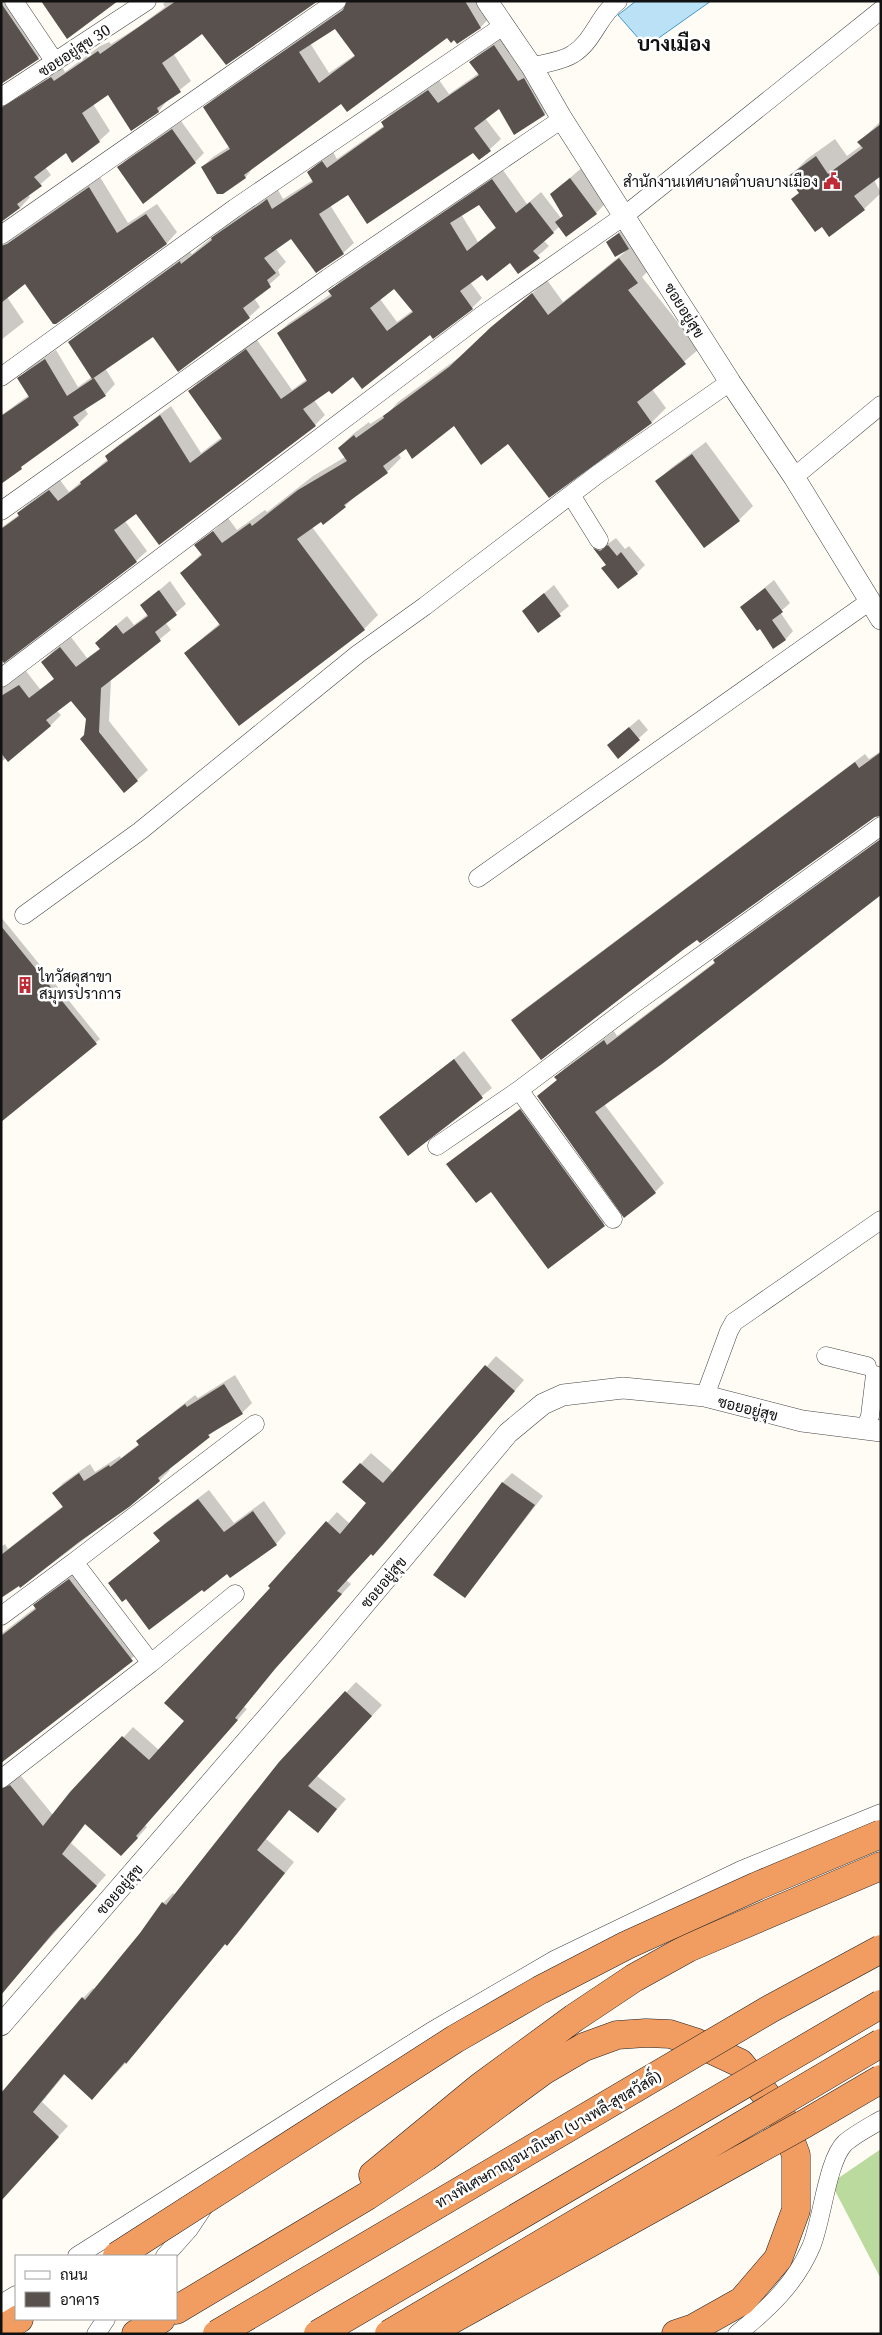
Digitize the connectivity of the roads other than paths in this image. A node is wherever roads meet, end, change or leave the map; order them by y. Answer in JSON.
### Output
{"nodes":[{"id":1,"x":14,"y":1,"type":"edge"},
{"id":2,"x":147,"y":1,"type":"edge"},
{"id":3,"x":337,"y":1,"type":"edge"},
{"id":4,"x":487,"y":1,"type":"edge"},
{"id":5,"x":618,"y":1,"type":"edge"},
{"id":6,"x":881,"y":10,"type":"edge"},
{"id":7,"x":503,"y":26,"type":"junction"},
{"id":8,"x":55,"y":62,"type":"junction"},
{"id":9,"x":532,"y":67,"type":"junction"},
{"id":10,"x":1,"y":97,"type":"edge"},
{"id":11,"x":562,"y":119,"type":"junction"},
{"id":12,"x":624,"y":216,"type":"junction"},
{"id":13,"x":1,"y":235,"type":"edge"},
{"id":14,"x":1,"y":377,"type":"edge"},
{"id":15,"x":730,"y":382,"type":"junction"},
{"id":16,"x":881,"y":405,"type":"edge"},
{"id":17,"x":794,"y":477,"type":"junction"},
{"id":18,"x":571,"y":495,"type":"junction"},
{"id":19,"x":1,"y":511,"type":"edge"},
{"id":20,"x":599,"y":540,"type":"dead end"},
{"id":21,"x":870,"y":601,"type":"junction"},
{"id":22,"x":881,"y":619,"type":"edge"},
{"id":23,"x":1,"y":678,"type":"edge"},
{"id":24,"x":881,"y":826,"type":"edge"},
{"id":25,"x":478,"y":878,"type":"dead end"},
{"id":26,"x":24,"y":914,"type":"dead end"},
{"id":27,"x":519,"y":1090,"type":"junction"},
{"id":28,"x":437,"y":1146,"type":"dead end"},
{"id":29,"x":613,"y":1219,"type":"dead end"},
{"id":30,"x":881,"y":1220,"type":"edge"},
{"id":31,"x":826,"y":1356,"type":"dead end"},
{"id":32,"x":877,"y":1365,"type":"edge"},
{"id":33,"x":706,"y":1396,"type":"junction"},
{"id":34,"x":255,"y":1424,"type":"dead end"},
{"id":35,"x":873,"y":1430,"type":"edge"},
{"id":36,"x":74,"y":1562,"type":"junction"},
{"id":37,"x":235,"y":1594,"type":"dead end"},
{"id":38,"x":1,"y":1616,"type":"edge"},
{"id":39,"x":151,"y":1663,"type":"junction"},
{"id":40,"x":3,"y":1774,"type":"edge"},
{"id":41,"x":881,"y":1813,"type":"edge"},
{"id":42,"x":881,"y":1834,"type":"edge"},
{"id":43,"x":881,"y":1866,"type":"edge"},
{"id":44,"x":881,"y":1949,"type":"edge"},
{"id":45,"x":881,"y":2004,"type":"edge"},
{"id":46,"x":1,"y":2025,"type":"edge"},
{"id":47,"x":881,"y":2044,"type":"edge"},
{"id":48,"x":881,"y":2079,"type":"edge"},
{"id":49,"x":881,"y":2120,"type":"edge"},
{"id":50,"x":226,"y":2162,"type":"junction"},
{"id":51,"x":305,"y":2233,"type":"junction"},
{"id":52,"x":79,"y":2255,"type":"edge"},
{"id":53,"x":119,"y":2255,"type":"edge"},
{"id":54,"x":166,"y":2255,"type":"edge"},
{"id":55,"x":15,"y":2296,"type":"edge"},
{"id":56,"x":1,"y":2304,"type":"edge"},
{"id":57,"x":178,"y":2309,"type":"edge"},
{"id":58,"x":18,"y":2320,"type":"edge"},
{"id":59,"x":105,"y":2320,"type":"edge"},
{"id":60,"x":159,"y":2320,"type":"edge"},
{"id":61,"x":1,"y":2330,"type":"edge"},
{"id":62,"x":96,"y":2334,"type":"edge"},
{"id":63,"x":136,"y":2334,"type":"edge"},
{"id":64,"x":217,"y":2334,"type":"edge"},
{"id":65,"x":318,"y":2334,"type":"edge"},
{"id":66,"x":389,"y":2334,"type":"edge"},
{"id":67,"x":426,"y":2334,"type":"edge"},
{"id":68,"x":676,"y":2334,"type":"edge"},
{"id":69,"x":737,"y":2334,"type":"edge"}],
"edges":[{"from":1,"to":8,"type":"street"},
{"from":2,"to":8,"type":"street","name":"ซอยอยู่สุข 30"},
{"from":3,"to":13,"type":"street"},
{"from":4,"to":7,"type":"street","name":"ซอยอยู่สุข"},
{"from":5,"to":9,"type":"street"},
{"from":6,"to":12,"type":"street"},
{"from":7,"to":9,"type":"street","name":"ซอยอยู่สุข"},
{"from":7,"to":14,"type":"street"},
{"from":8,"to":10,"type":"street","name":"ซอยอยู่สุข 30"},
{"from":9,"to":11,"type":"street","name":"ซอยอยู่สุข"},
{"from":11,"to":12,"type":"street","name":"ซอยอยู่สุข"},
{"from":11,"to":19,"type":"street"},
{"from":12,"to":15,"type":"street","name":"ซอยอยู่สุข"},
{"from":12,"to":23,"type":"street"},
{"from":15,"to":17,"type":"street","name":"ซอยอยู่สุข"},
{"from":15,"to":18,"type":"street"},
{"from":16,"to":17,"type":"street"},
{"from":17,"to":21,"type":"street","name":"ซอยอยู่สุข"},
{"from":18,"to":20,"type":"street"},
{"from":18,"to":26,"type":"street"},
{"from":21,"to":22,"type":"street","name":"ซอยอยู่สุข"},
{"from":21,"to":25,"type":"street"},
{"from":24,"to":27,"type":"street"},
{"from":27,"to":28,"type":"street"},
{"from":27,"to":29,"type":"street"},
{"from":30,"to":33,"type":"street"},
{"from":31,"to":32,"type":"street"},
{"from":32,"to":35,"type":"street"},
{"from":33,"to":35,"type":"street","name":"ซอยอยู่สุข"},
{"from":33,"to":46,"type":"street","name":"ซอยอยู่สุข"},
{"from":34,"to":36,"type":"street"},
{"from":36,"to":38,"type":"street"},
{"from":36,"to":39,"type":"street"},
{"from":37,"to":39,"type":"street"},
{"from":39,"to":40,"type":"street"},
{"from":41,"to":50,"type":"street"},
{"from":42,"to":53,"type":"highway","bridge":true},
{"from":43,"to":51,"type":"highway"},
{"from":44,"to":64,"type":"highway","name":"ทางพิเศษกาญจนาภิเษก (บางพลี-สุขสวัสดิ์)","bridge":true},
{"from":45,"to":65,"type":"highway","bridge":true},
{"from":47,"to":66,"type":"highway","bridge":true},
{"from":48,"to":67,"type":"highway","bridge":true},
{"from":49,"to":69,"type":"street"},
{"from":50,"to":52,"type":"street"},
{"from":50,"to":54,"type":"street"},
{"from":51,"to":57,"type":"highway"},
{"from":51,"to":68,"type":"highway"},
{"from":55,"to":56,"type":"street"},
{"from":58,"to":61,"type":"highway"},
{"from":59,"to":62,"type":"street"},
{"from":60,"to":63,"type":"highway"}]}
